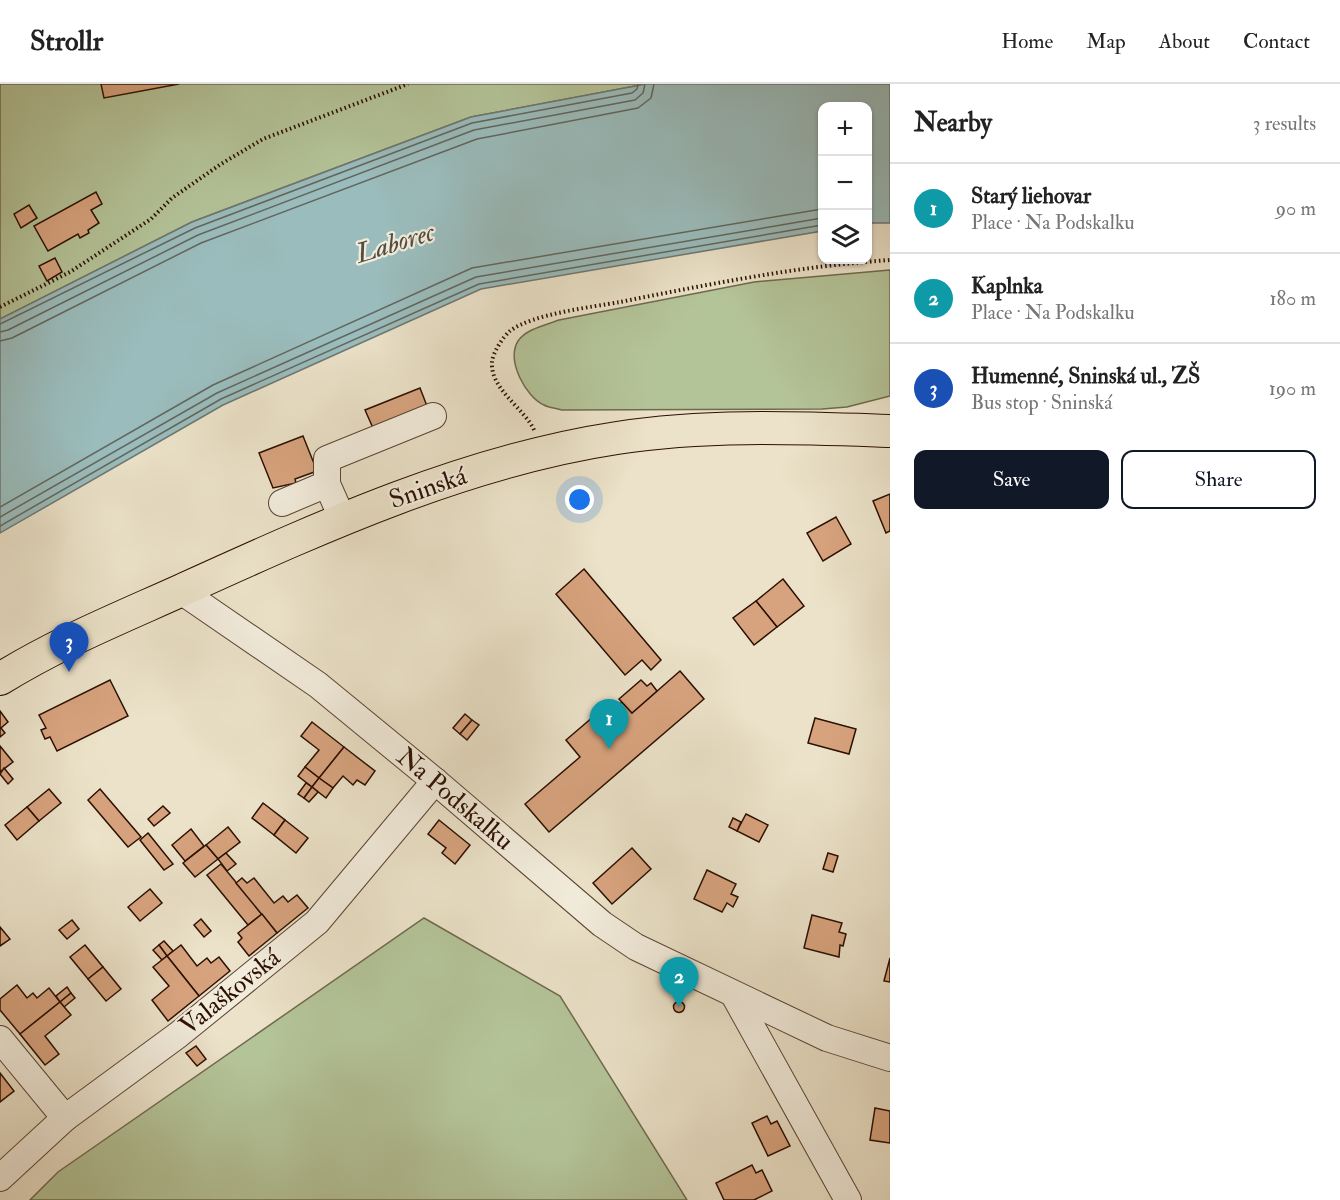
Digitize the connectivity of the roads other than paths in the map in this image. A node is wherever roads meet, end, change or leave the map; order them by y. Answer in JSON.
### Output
{"nodes":[{"id":1,"x":433,"y":416,"type":"dead end"},
{"id":2,"x":890,"y":431,"type":"edge"},
{"id":3,"x":327,"y":484,"type":"junction"},
{"id":4,"x":282,"y":503,"type":"dead end"},
{"id":5,"x":343,"y":519,"type":"junction"},
{"id":6,"x":181,"y":591,"type":"junction"},
{"id":7,"x":0,"y":679,"type":"edge"},
{"id":8,"x":435,"y":781,"type":"junction"},
{"id":9,"x":734,"y":995,"type":"junction"},
{"id":10,"x":0,"y":1039,"type":"edge"},
{"id":11,"x":890,"y":1058,"type":"edge"},
{"id":12,"x":65,"y":1118,"type":"junction"},
{"id":13,"x":0,"y":1178,"type":"edge"},
{"id":14,"x":848,"y":1200,"type":"edge"}],
"edges":[{"from":1,"to":3,"type":"street"},
{"from":2,"to":5,"type":"main road","name":"Sninská"},
{"from":3,"to":4,"type":"street"},
{"from":3,"to":5,"type":"street"},
{"from":5,"to":6,"type":"main road","name":"Sninská"},
{"from":6,"to":7,"type":"main road","name":"Sninská"},
{"from":6,"to":8,"type":"street","name":"Na Podskalku"},
{"from":8,"to":9,"type":"street","name":"Na Podskalku"},
{"from":8,"to":12,"type":"street","name":"Valaškovská"},
{"from":9,"to":11,"type":"street","name":"Na Podskalku"},
{"from":9,"to":14,"type":"street"},
{"from":10,"to":12,"type":"street"},
{"from":12,"to":13,"type":"street","name":"Valaškovská"}]}
